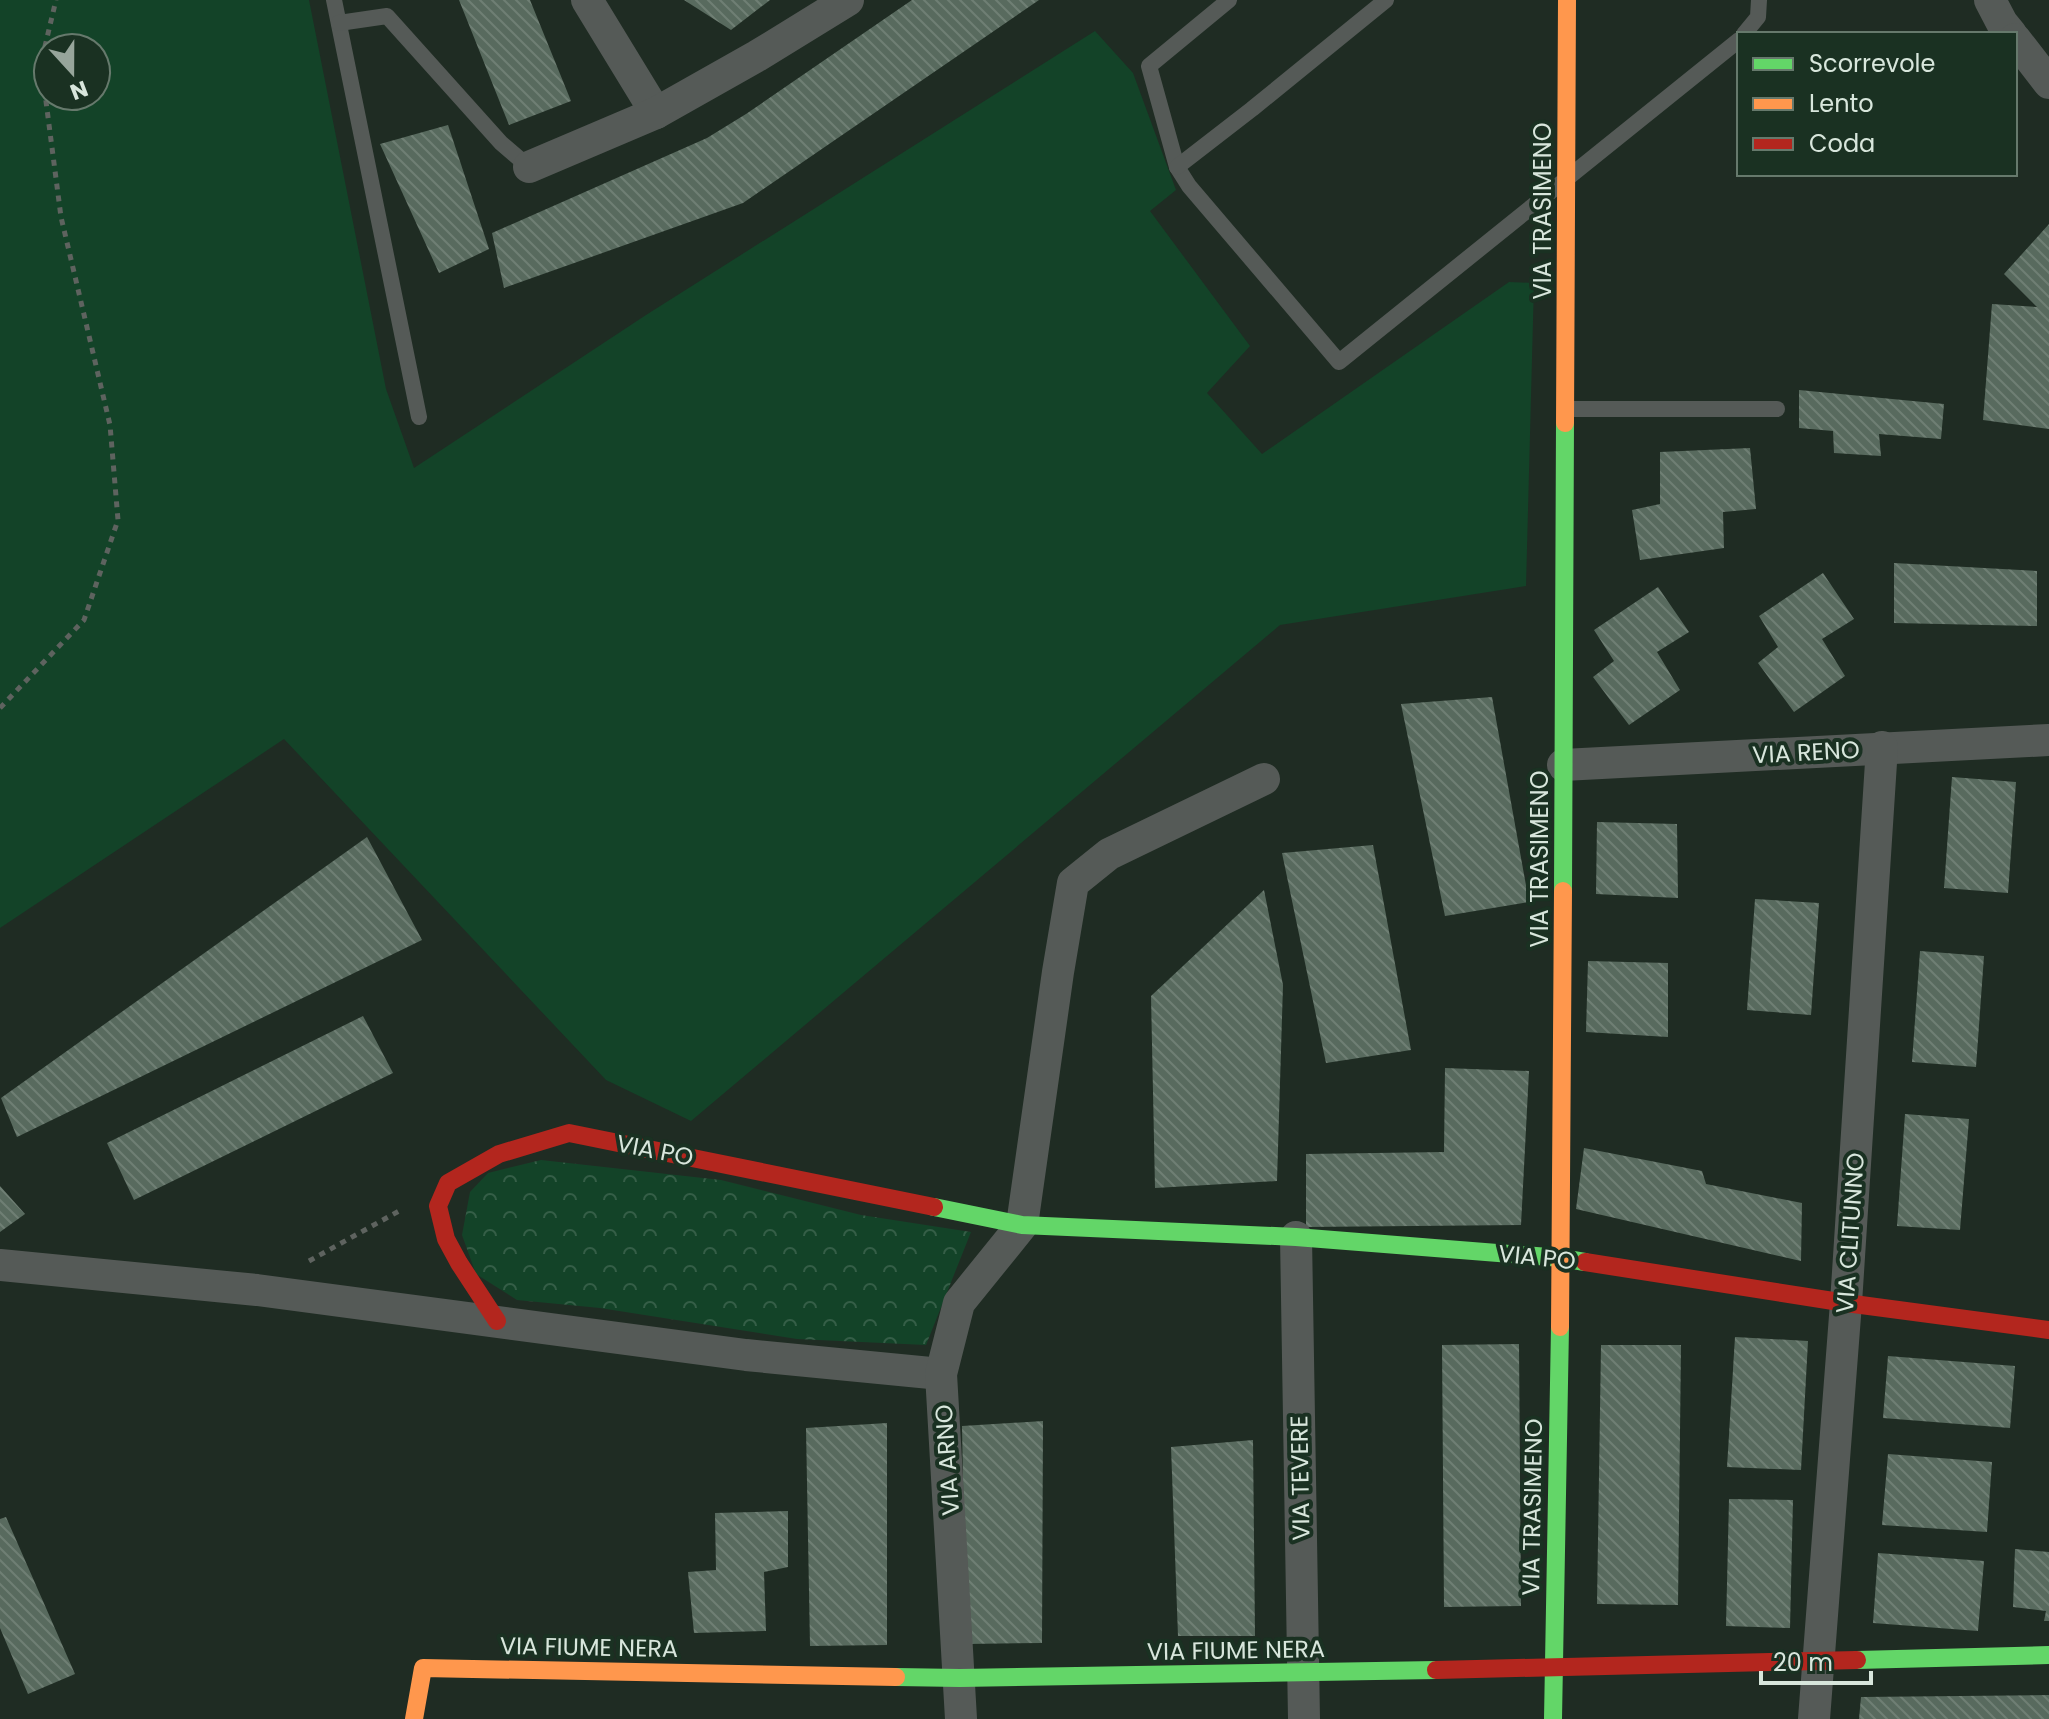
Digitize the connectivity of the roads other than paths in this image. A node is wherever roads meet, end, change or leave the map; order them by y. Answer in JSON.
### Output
{"nodes":[{"id":1,"x":334,"y":0,"type":"edge"},
{"id":2,"x":587,"y":0,"type":"edge"},
{"id":3,"x":848,"y":0,"type":"edge"},
{"id":4,"x":1229,"y":0,"type":"edge"},
{"id":5,"x":1386,"y":0,"type":"edge"},
{"id":6,"x":1567,"y":0,"type":"edge"},
{"id":7,"x":1759,"y":0,"type":"edge"},
{"id":8,"x":1990,"y":0,"type":"edge"},
{"id":9,"x":339,"y":23,"type":"junction"},
{"id":10,"x":1746,"y":32,"type":"edge"},
{"id":11,"x":2009,"y":32,"type":"edge"},
{"id":12,"x":1737,"y":42,"type":"edge"},
{"id":13,"x":2017,"y":42,"type":"edge"},
{"id":14,"x":2049,"y":83,"type":"edge"},
{"id":15,"x":656,"y":113,"type":"junction"},
{"id":16,"x":529,"y":167,"type":"joint"},
{"id":17,"x":1177,"y":167,"type":"junction"},
{"id":18,"x":1566,"y":179,"type":"junction"},
{"id":19,"x":1565,"y":409,"type":"junction"},
{"id":20,"x":1777,"y":409,"type":"dead end"},
{"id":21,"x":419,"y":417,"type":"dead end"},
{"id":22,"x":2049,"y":740,"type":"edge"},
{"id":23,"x":1882,"y":747,"type":"junction"},
{"id":24,"x":1563,"y":765,"type":"junction"},
{"id":25,"x":1264,"y":779,"type":"dead end"},
{"id":26,"x":1022,"y":1225,"type":"junction"},
{"id":27,"x":1296,"y":1237,"type":"junction"},
{"id":28,"x":1561,"y":1258,"type":"junction"},
{"id":29,"x":0,"y":1265,"type":"edge"},
{"id":30,"x":1846,"y":1303,"type":"junction"},
{"id":31,"x":497,"y":1321,"type":"junction"},
{"id":32,"x":2049,"y":1330,"type":"edge"},
{"id":33,"x":941,"y":1374,"type":"junction"},
{"id":34,"x":2049,"y":1655,"type":"edge"},
{"id":35,"x":1817,"y":1662,"type":"junction"},
{"id":36,"x":1553,"y":1668,"type":"junction"},
{"id":37,"x":1303,"y":1673,"type":"junction"},
{"id":38,"x":960,"y":1678,"type":"junction"},
{"id":39,"x":414,"y":1719,"type":"edge"},
{"id":40,"x":961,"y":1719,"type":"edge"},
{"id":41,"x":1304,"y":1719,"type":"edge"},
{"id":42,"x":1553,"y":1719,"type":"edge"},
{"id":43,"x":1814,"y":1719,"type":"edge"}],
"edges":[{"from":1,"to":9,"type":"lane"},
{"from":2,"to":15,"type":"street"},
{"from":3,"to":15,"type":"street"},
{"from":4,"to":17,"type":"lane"},
{"from":5,"to":17,"type":"lane"},
{"from":6,"to":18,"type":"street","name":"VIA TRASIMENO"},
{"from":7,"to":10,"type":"lane"},
{"from":8,"to":11,"type":"street"},
{"from":9,"to":16,"type":"lane"},
{"from":9,"to":21,"type":"lane"},
{"from":12,"to":18,"type":"lane"},
{"from":13,"to":14,"type":"street"},
{"from":15,"to":16,"type":"street"},
{"from":17,"to":18,"type":"lane"},
{"from":18,"to":19,"type":"street","name":"VIA TRASIMENO"},
{"from":19,"to":20,"type":"lane"},
{"from":19,"to":24,"type":"street","name":"VIA TRASIMENO"},
{"from":22,"to":23,"type":"street","name":"VIA RENO"},
{"from":23,"to":24,"type":"street","name":"VIA RENO"},
{"from":23,"to":30,"type":"street","name":"VIA CLITUNNO"},
{"from":24,"to":28,"type":"street","name":"VIA TRASIMENO"},
{"from":25,"to":26,"type":"street"},
{"from":26,"to":27,"type":"street","name":"VIA PO"},
{"from":26,"to":31,"type":"street","name":"VIA PO"},
{"from":26,"to":33,"type":"street","name":"VIA ARNO"},
{"from":27,"to":28,"type":"street","name":"VIA PO"},
{"from":27,"to":37,"type":"street","name":"VIA TEVERE"},
{"from":28,"to":30,"type":"street","name":"VIA PO"},
{"from":28,"to":36,"type":"street","name":"VIA TRASIMENO"},
{"from":29,"to":31,"type":"street"},
{"from":30,"to":32,"type":"street","name":"VIA PO"},
{"from":30,"to":35,"type":"street","name":"VIA CLITUNNO"},
{"from":31,"to":33,"type":"street"},
{"from":33,"to":38,"type":"street","name":"VIA ARNO"},
{"from":34,"to":35,"type":"street","name":"VIA FIUME NERA"},
{"from":35,"to":36,"type":"street","name":"VIA FIUME NERA"},
{"from":35,"to":43,"type":"street","name":"VIA CLITUNNO"},
{"from":36,"to":37,"type":"street","name":"VIA FIUME NERA"},
{"from":36,"to":42,"type":"street","name":"VIA TRASIMENO"},
{"from":37,"to":38,"type":"street","name":"VIA FIUME NERA"},
{"from":37,"to":41,"type":"street","name":"VIA TEVERE"},
{"from":38,"to":39,"type":"street","name":"VIA FIUME NERA"},
{"from":38,"to":40,"type":"street","name":"VIA ARNO"}]}
